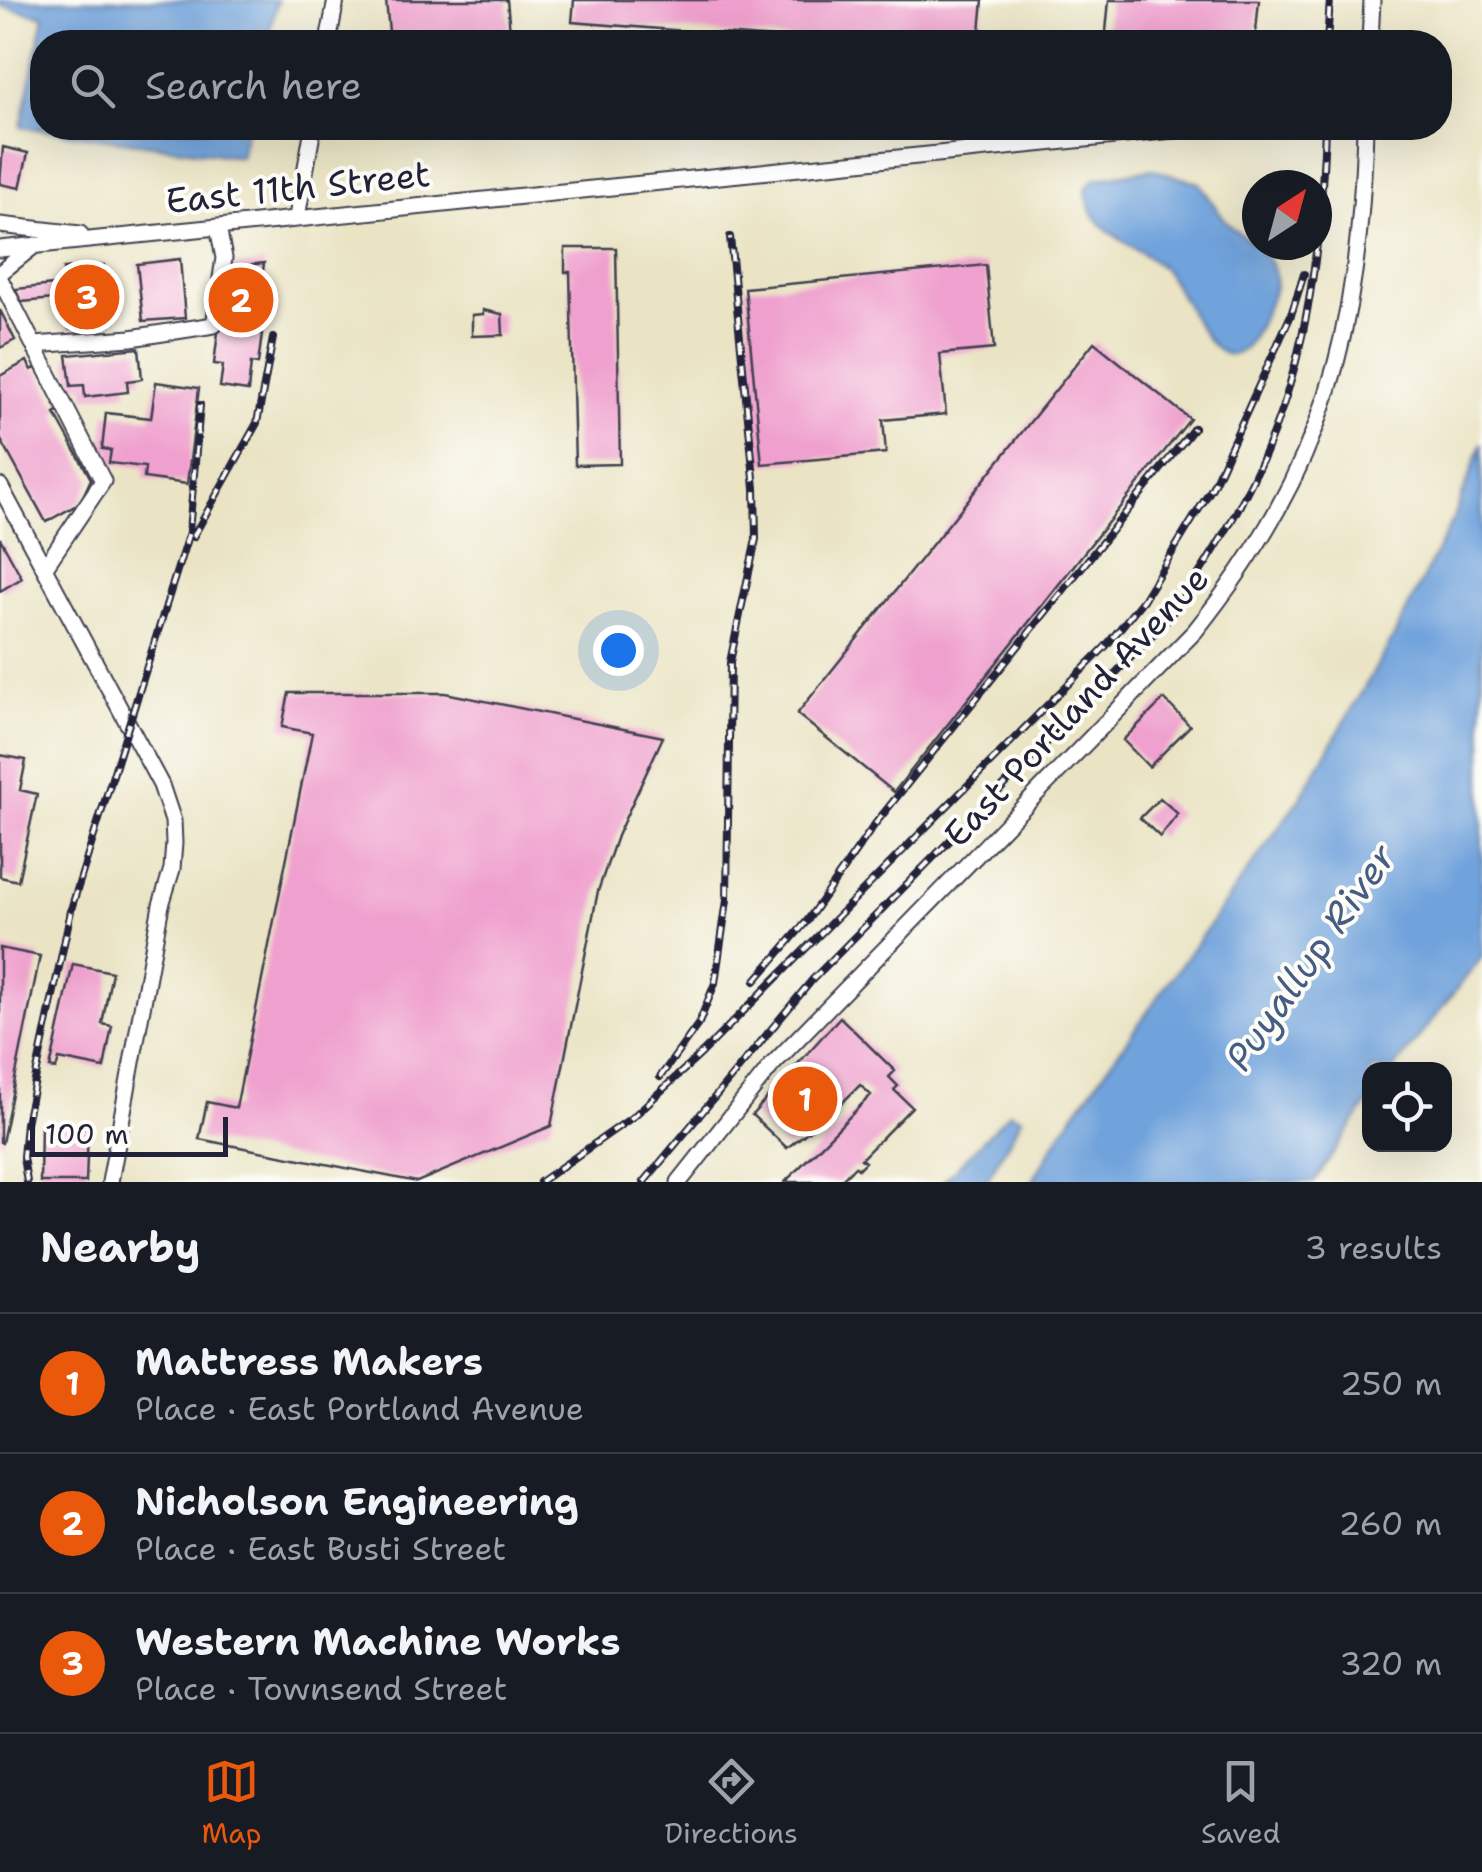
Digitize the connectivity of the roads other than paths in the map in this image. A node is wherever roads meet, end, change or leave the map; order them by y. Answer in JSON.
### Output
{"nodes":[{"id":1,"x":336,"y":0,"type":"edge"},
{"id":2,"x":1372,"y":0,"type":"edge"},
{"id":3,"x":330,"y":30,"type":"edge"},
{"id":4,"x":1371,"y":30,"type":"edge"},
{"id":5,"x":311,"y":140,"type":"edge"},
{"id":6,"x":1073,"y":140,"type":"edge"},
{"id":7,"x":1364,"y":140,"type":"edge"},
{"id":8,"x":297,"y":217,"type":"junction"},
{"id":9,"x":0,"y":225,"type":"edge"},
{"id":10,"x":218,"y":227,"type":"junction"},
{"id":11,"x":124,"y":236,"type":"junction"},
{"id":12,"x":35,"y":245,"type":"junction"},
{"id":13,"x":0,"y":249,"type":"edge"},
{"id":14,"x":0,"y":276,"type":"edge"},
{"id":15,"x":34,"y":345,"type":"junction"},
{"id":16,"x":0,"y":486,"type":"edge"},
{"id":17,"x":45,"y":567,"type":"junction"},
{"id":18,"x":110,"y":1182,"type":"edge"},
{"id":19,"x":680,"y":1182,"type":"edge"}],
"edges":[{"from":1,"to":3,"type":"street"},
{"from":2,"to":4,"type":"street"},
{"from":5,"to":8,"type":"street"},
{"from":6,"to":8,"type":"street","name":"East 11th Street"},
{"from":7,"to":19,"type":"street","name":"East Portland Avenue"},
{"from":8,"to":10,"type":"street","name":"East 11th Street"},
{"from":9,"to":11,"type":"street","name":"East 11th Street"},
{"from":10,"to":11,"type":"street","name":"East 11th Street"},
{"from":10,"to":15,"type":"street"},
{"from":11,"to":12,"type":"street","name":"East 11th Street"},
{"from":12,"to":13,"type":"street","name":"East 11th Street"},
{"from":12,"to":14,"type":"street"},
{"from":14,"to":15,"type":"street"},
{"from":15,"to":17,"type":"street"},
{"from":16,"to":17,"type":"street"},
{"from":17,"to":18,"type":"street"}]}
